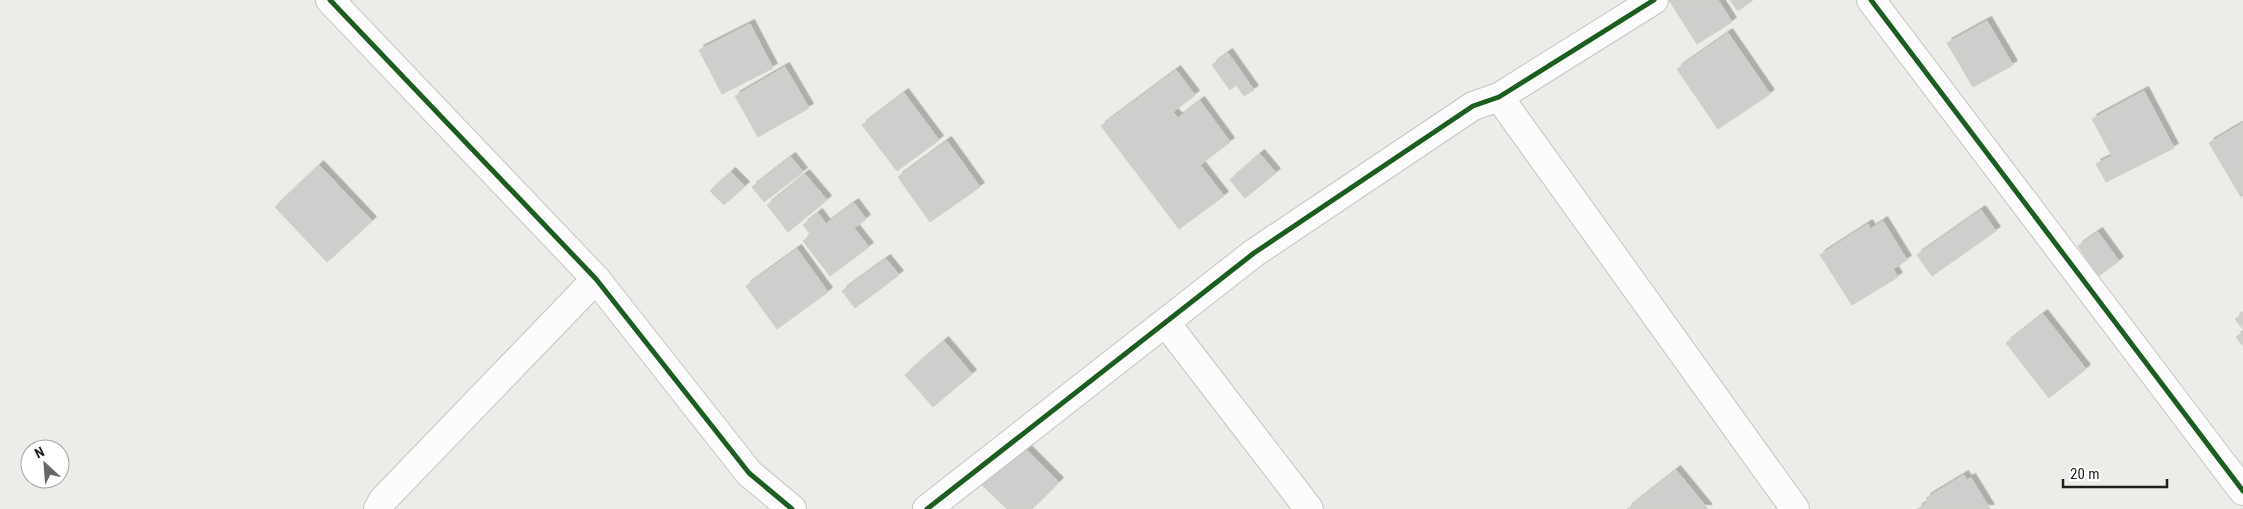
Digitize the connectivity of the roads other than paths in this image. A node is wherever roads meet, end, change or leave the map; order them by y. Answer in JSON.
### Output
{"nodes":[{"id":1,"x":330,"y":0,"type":"edge"},
{"id":2,"x":1654,"y":0,"type":"edge"},
{"id":3,"x":1871,"y":0,"type":"edge"},
{"id":4,"x":1499,"y":97,"type":"junction"},
{"id":5,"x":596,"y":278,"type":"junction"},
{"id":6,"x":1166,"y":323,"type":"junction"},
{"id":7,"x":2243,"y":491,"type":"edge"},
{"id":8,"x":378,"y":509,"type":"edge"},
{"id":9,"x":792,"y":509,"type":"edge"},
{"id":10,"x":927,"y":509,"type":"edge"},
{"id":11,"x":1309,"y":509,"type":"edge"},
{"id":12,"x":1794,"y":509,"type":"edge"}],
"edges":[{"from":1,"to":5,"type":"street"},
{"from":2,"to":4,"type":"street"},
{"from":3,"to":7,"type":"street"},
{"from":4,"to":6,"type":"street"},
{"from":4,"to":12,"type":"street"},
{"from":5,"to":8,"type":"street"},
{"from":5,"to":9,"type":"street"},
{"from":6,"to":10,"type":"street"},
{"from":6,"to":11,"type":"street"}]}
